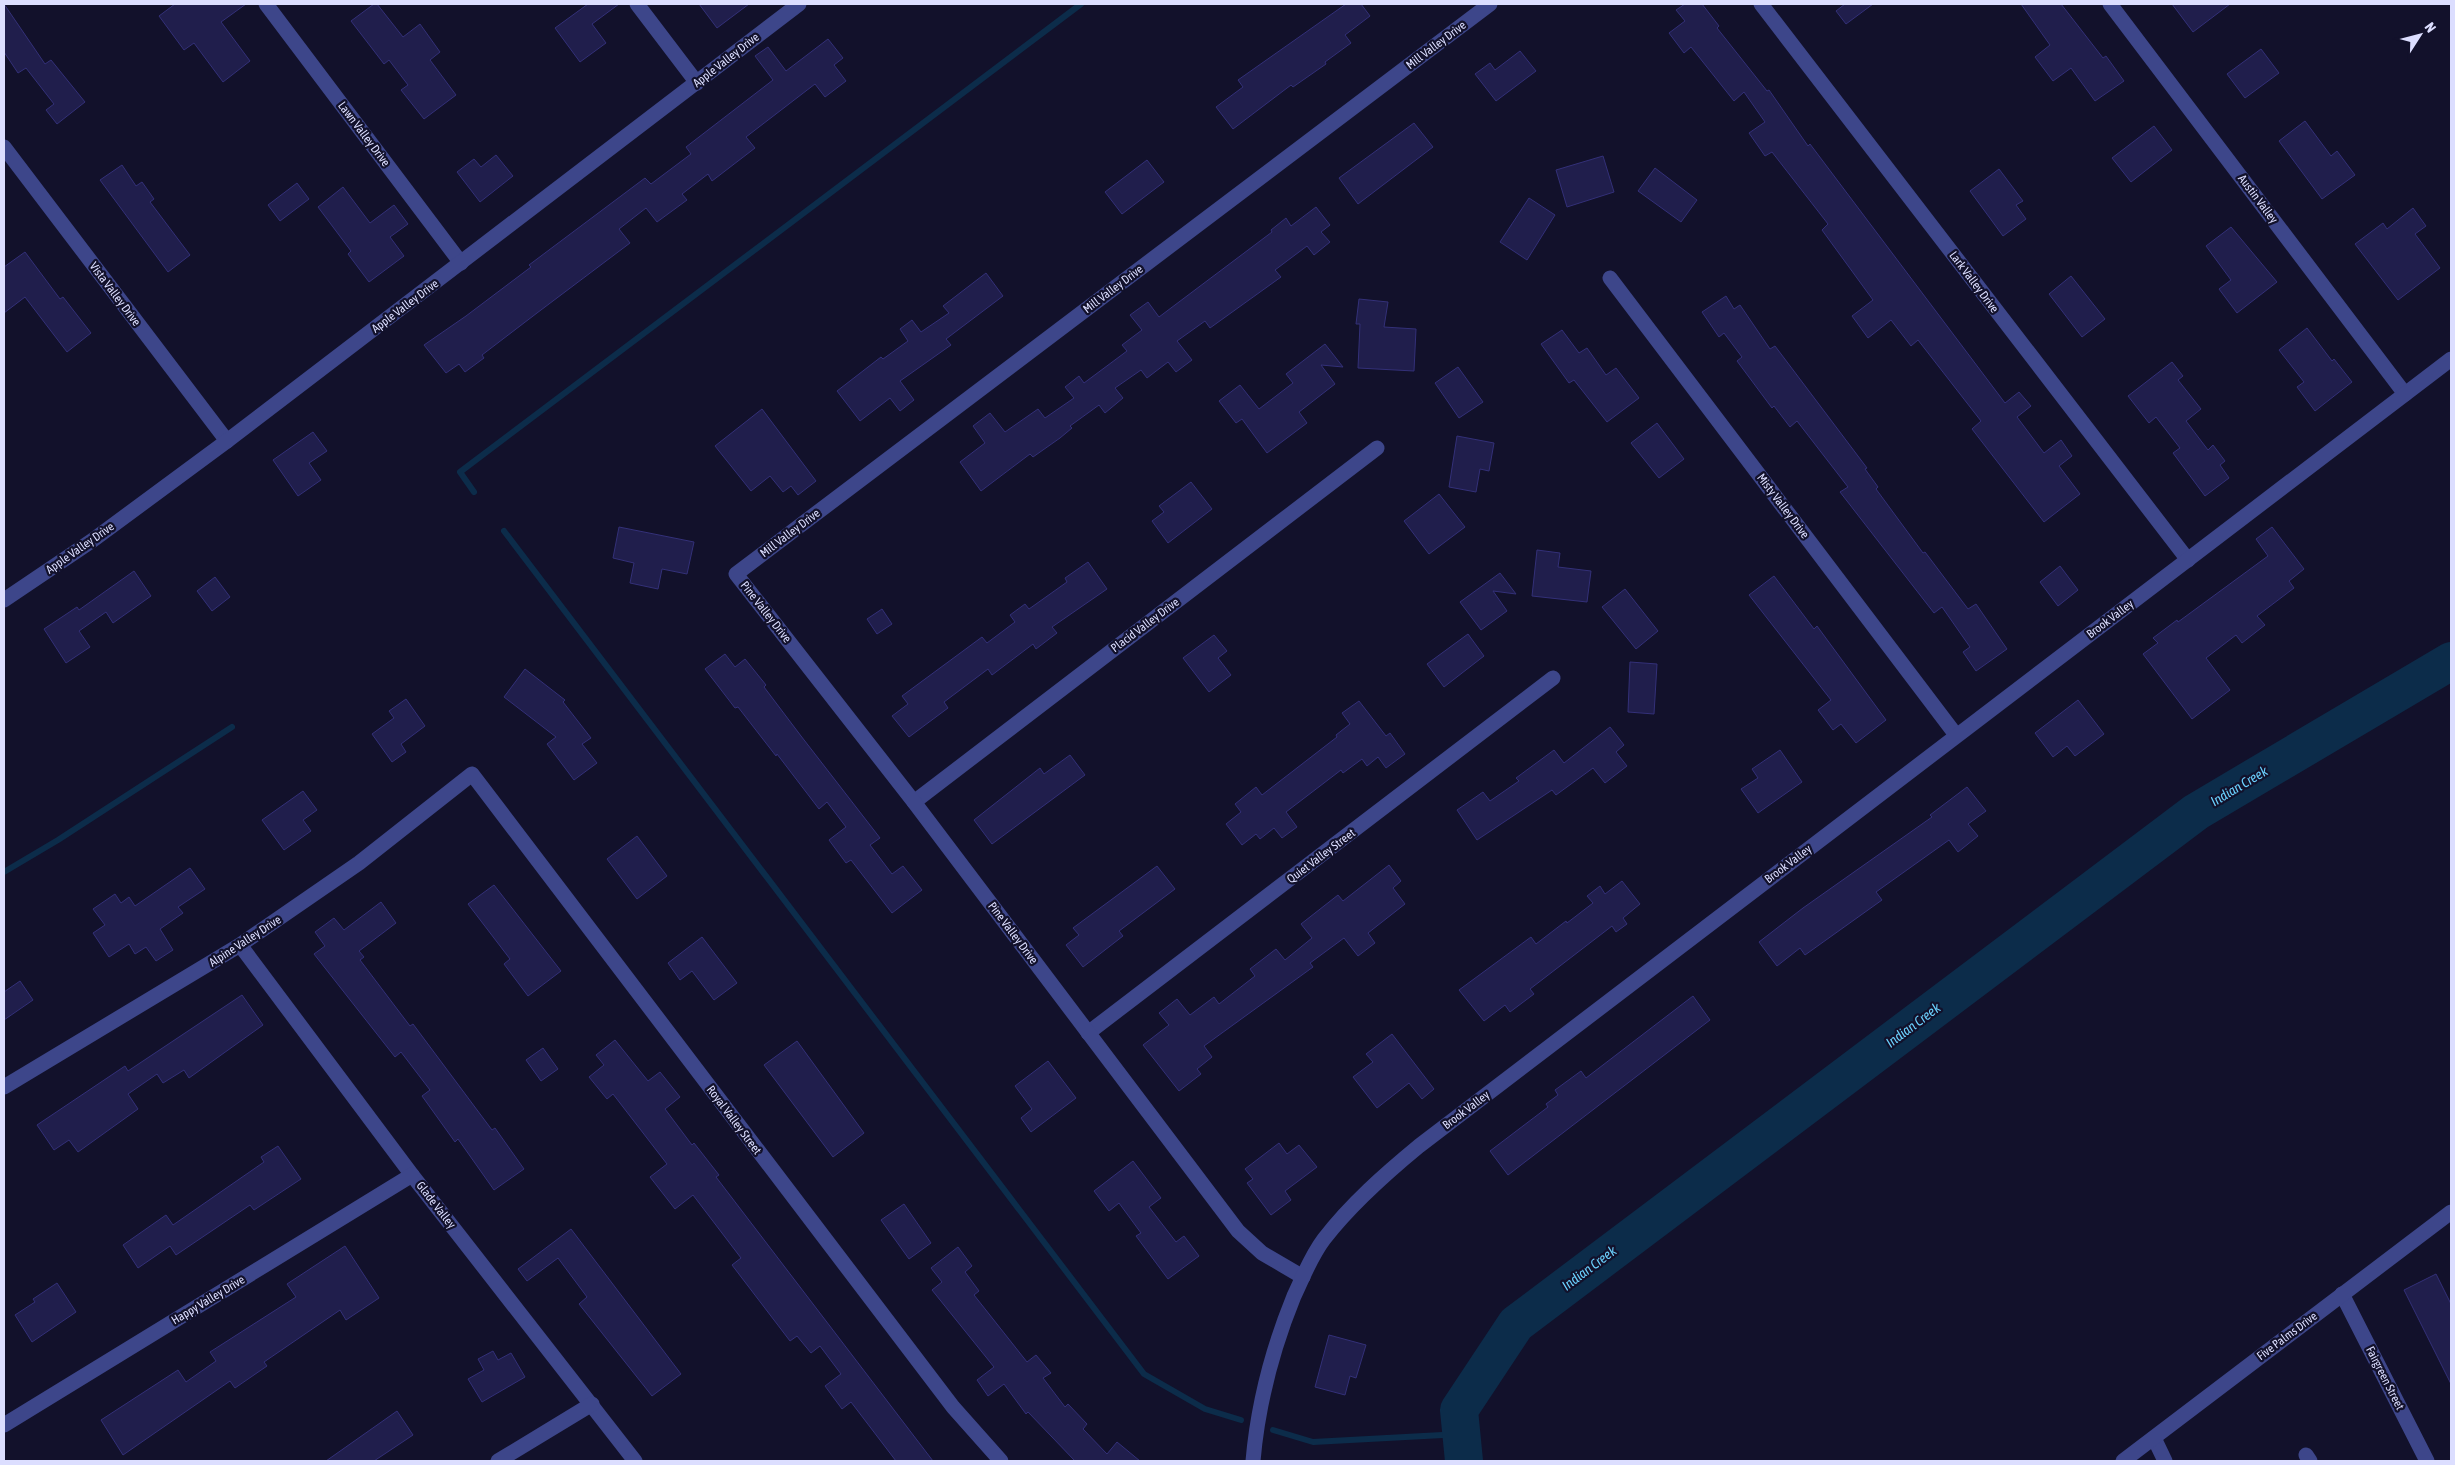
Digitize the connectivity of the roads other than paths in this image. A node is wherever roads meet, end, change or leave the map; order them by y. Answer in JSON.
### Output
{"nodes":[{"id":1,"x":266,"y":4,"type":"edge"},
{"id":2,"x":637,"y":4,"type":"edge"},
{"id":3,"x":799,"y":4,"type":"edge"},
{"id":4,"x":1490,"y":4,"type":"edge"},
{"id":5,"x":1761,"y":4,"type":"edge"},
{"id":6,"x":2110,"y":4,"type":"edge"},
{"id":7,"x":697,"y":84,"type":"junction"},
{"id":8,"x":4,"y":147,"type":"edge"},
{"id":9,"x":461,"y":263,"type":"junction"},
{"id":10,"x":1610,"y":278,"type":"dead end"},
{"id":11,"x":2451,"y":359,"type":"edge"},
{"id":12,"x":2405,"y":394,"type":"junction"},
{"id":13,"x":227,"y":440,"type":"junction"},
{"id":14,"x":1377,"y":448,"type":"dead end"},
{"id":15,"x":2188,"y":560,"type":"junction"},
{"id":16,"x":736,"y":574,"type":"joint"},
{"id":17,"x":4,"y":600,"type":"edge"},
{"id":18,"x":1554,"y":678,"type":"dead end"},
{"id":19,"x":1956,"y":735,"type":"junction"},
{"id":20,"x":472,"y":774,"type":"joint"},
{"id":21,"x":914,"y":802,"type":"junction"},
{"id":22,"x":240,"y":945,"type":"junction"},
{"id":23,"x":1088,"y":1033,"type":"junction"},
{"id":24,"x":4,"y":1087,"type":"edge"},
{"id":25,"x":412,"y":1175,"type":"junction"},
{"id":26,"x":2450,"y":1214,"type":"edge"},
{"id":27,"x":1303,"y":1276,"type":"junction"},
{"id":28,"x":2342,"y":1294,"type":"junction"},
{"id":29,"x":592,"y":1404,"type":"junction"},
{"id":30,"x":4,"y":1425,"type":"edge"},
{"id":31,"x":2154,"y":1438,"type":"junction"},
{"id":32,"x":498,"y":1461,"type":"edge"},
{"id":33,"x":635,"y":1461,"type":"edge"},
{"id":34,"x":1001,"y":1461,"type":"edge"},
{"id":35,"x":1253,"y":1461,"type":"edge"},
{"id":36,"x":2123,"y":1461,"type":"edge"},
{"id":37,"x":2165,"y":1461,"type":"edge"},
{"id":38,"x":2427,"y":1461,"type":"edge"}],
"edges":[{"from":1,"to":9,"type":"street","name":"Lawn Valley Drive"},
{"from":2,"to":7,"type":"street"},
{"from":3,"to":7,"type":"street","name":"Apple Valley Drive"},
{"from":4,"to":16,"type":"street","name":"Mill Valley Drive"},
{"from":5,"to":15,"type":"street","name":"Lark Valley Drive"},
{"from":6,"to":12,"type":"street","name":"Austin Valley"},
{"from":7,"to":9,"type":"street","name":"Apple Valley Drive"},
{"from":8,"to":13,"type":"street","name":"Vista Valley Drive"},
{"from":9,"to":13,"type":"street","name":"Apple Valley Drive"},
{"from":10,"to":19,"type":"street","name":"Misty Valley Drive"},
{"from":11,"to":12,"type":"street","name":"Brook Valley"},
{"from":12,"to":15,"type":"street","name":"Brook Valley"},
{"from":13,"to":17,"type":"street","name":"Apple Valley Drive"},
{"from":14,"to":21,"type":"street","name":"Placid Valley Drive"},
{"from":15,"to":19,"type":"street","name":"Brook Valley"},
{"from":16,"to":21,"type":"street","name":"Pine Valley Drive"},
{"from":18,"to":23,"type":"street","name":"Quiet Valley Street"},
{"from":19,"to":27,"type":"street","name":"Brook Valley"},
{"from":20,"to":22,"type":"street","name":"Alpine Valley Drive"},
{"from":20,"to":34,"type":"street","name":"Royal Valley Street"},
{"from":21,"to":23,"type":"street","name":"Pine Valley Drive"},
{"from":22,"to":24,"type":"street","name":"Alpine Valley Drive"},
{"from":22,"to":25,"type":"street","name":"Glade Valley"},
{"from":23,"to":27,"type":"street","name":"Pine Valley Drive"},
{"from":25,"to":29,"type":"street","name":"Glade Valley"},
{"from":25,"to":30,"type":"street","name":"Happy Valley Drive"},
{"from":26,"to":28,"type":"street","name":"Five Palms Drive"},
{"from":27,"to":35,"type":"street","name":"Brook Valley"},
{"from":28,"to":31,"type":"street","name":"Five Palms Drive"},
{"from":28,"to":38,"type":"street","name":"Fairgreen Street"},
{"from":29,"to":32,"type":"street"},
{"from":29,"to":33,"type":"street","name":"Glade Valley"},
{"from":31,"to":36,"type":"street","name":"Five Palms Drive"},
{"from":31,"to":37,"type":"street"}]}
